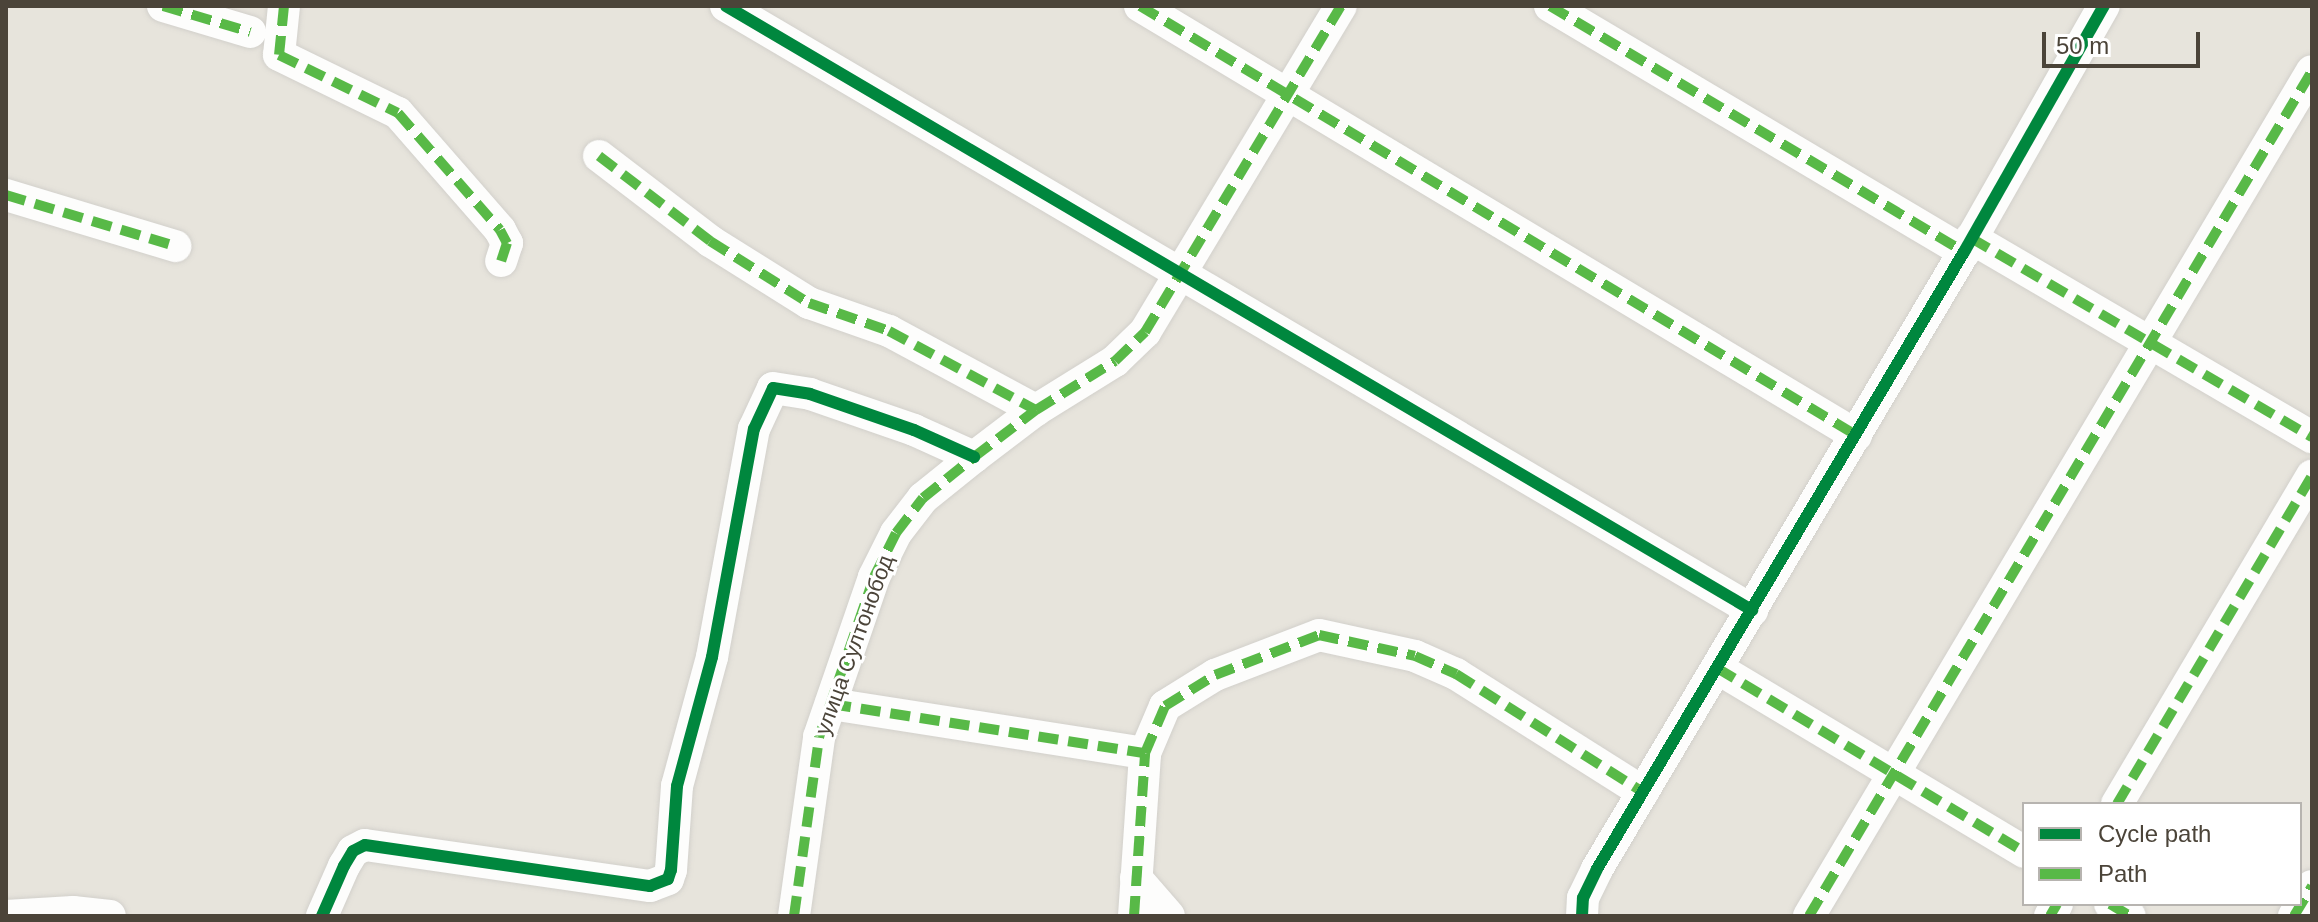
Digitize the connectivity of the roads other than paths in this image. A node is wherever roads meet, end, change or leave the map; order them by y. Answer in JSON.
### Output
{"nodes":[{"id":1,"x":163,"y":6,"type":"edge"},
{"id":2,"x":284,"y":6,"type":"edge"},
{"id":3,"x":726,"y":6,"type":"edge"},
{"id":4,"x":1140,"y":6,"type":"edge"},
{"id":5,"x":1341,"y":6,"type":"edge"},
{"id":6,"x":1550,"y":6,"type":"edge"},
{"id":7,"x":2104,"y":6,"type":"edge"},
{"id":8,"x":250,"y":32,"type":"dead end"},
{"id":9,"x":2312,"y":71,"type":"edge"},
{"id":10,"x":1288,"y":95,"type":"junction"},
{"id":11,"x":599,"y":156,"type":"dead end"},
{"id":12,"x":6,"y":195,"type":"edge"},
{"id":13,"x":1967,"y":245,"type":"junction"},
{"id":14,"x":175,"y":246,"type":"dead end"},
{"id":15,"x":501,"y":261,"type":"dead end"},
{"id":16,"x":1181,"y":274,"type":"junction"},
{"id":17,"x":2150,"y":343,"type":"junction"},
{"id":18,"x":1036,"y":410,"type":"junction"},
{"id":19,"x":1856,"y":435,"type":"junction"},
{"id":20,"x":2312,"y":437,"type":"edge"},
{"id":21,"x":974,"y":457,"type":"junction"},
{"id":22,"x":2312,"y":476,"type":"edge"},
{"id":23,"x":1752,"y":610,"type":"junction"},
{"id":24,"x":1717,"y":668,"type":"junction"},
{"id":25,"x":831,"y":704,"type":"junction"},
{"id":26,"x":1145,"y":753,"type":"junction"},
{"id":27,"x":1894,"y":774,"type":"junction"},
{"id":28,"x":1643,"y":792,"type":"junction"},
{"id":29,"x":2118,"y":802,"type":"edge"},
{"id":30,"x":2022,"y":851,"type":"edge"},
{"id":31,"x":1136,"y":878,"type":"junction"},
{"id":32,"x":6,"y":916,"type":"edge"},
{"id":33,"x":110,"y":916,"type":"edge"},
{"id":34,"x":322,"y":916,"type":"edge"},
{"id":35,"x":794,"y":916,"type":"edge"},
{"id":36,"x":1134,"y":916,"type":"edge"},
{"id":37,"x":1169,"y":916,"type":"edge"},
{"id":38,"x":1582,"y":916,"type":"edge"},
{"id":39,"x":1809,"y":916,"type":"edge"}],
"edges":[{"from":1,"to":8,"type":"street"},
{"from":2,"to":15,"type":"street"},
{"from":3,"to":16,"type":"street"},
{"from":4,"to":10,"type":"street"},
{"from":5,"to":10,"type":"street"},
{"from":6,"to":13,"type":"street"},
{"from":7,"to":13,"type":"street"},
{"from":9,"to":17,"type":"street"},
{"from":10,"to":16,"type":"street"},
{"from":10,"to":19,"type":"street"},
{"from":11,"to":18,"type":"street"},
{"from":12,"to":14,"type":"street"},
{"from":13,"to":17,"type":"street"},
{"from":13,"to":19,"type":"street"},
{"from":16,"to":18,"type":"street","name":"улица Султонобод"},
{"from":16,"to":23,"type":"street"},
{"from":17,"to":20,"type":"street"},
{"from":17,"to":27,"type":"street"},
{"from":18,"to":21,"type":"street","name":"улица Султонобод"},
{"from":19,"to":23,"type":"street"},
{"from":21,"to":25,"type":"street","name":"улица Султонобод"},
{"from":21,"to":34,"type":"street"},
{"from":22,"to":29,"type":"street"},
{"from":23,"to":24,"type":"street"},
{"from":24,"to":27,"type":"street"},
{"from":24,"to":28,"type":"street"},
{"from":25,"to":26,"type":"street"},
{"from":25,"to":35,"type":"street","name":"улица Султонобод"},
{"from":26,"to":28,"type":"street"},
{"from":26,"to":31,"type":"street"},
{"from":27,"to":30,"type":"street"},
{"from":27,"to":39,"type":"street"},
{"from":28,"to":38,"type":"street"},
{"from":31,"to":36,"type":"street"},
{"from":31,"to":37,"type":"street"},
{"from":32,"to":33,"type":"street"}]}
